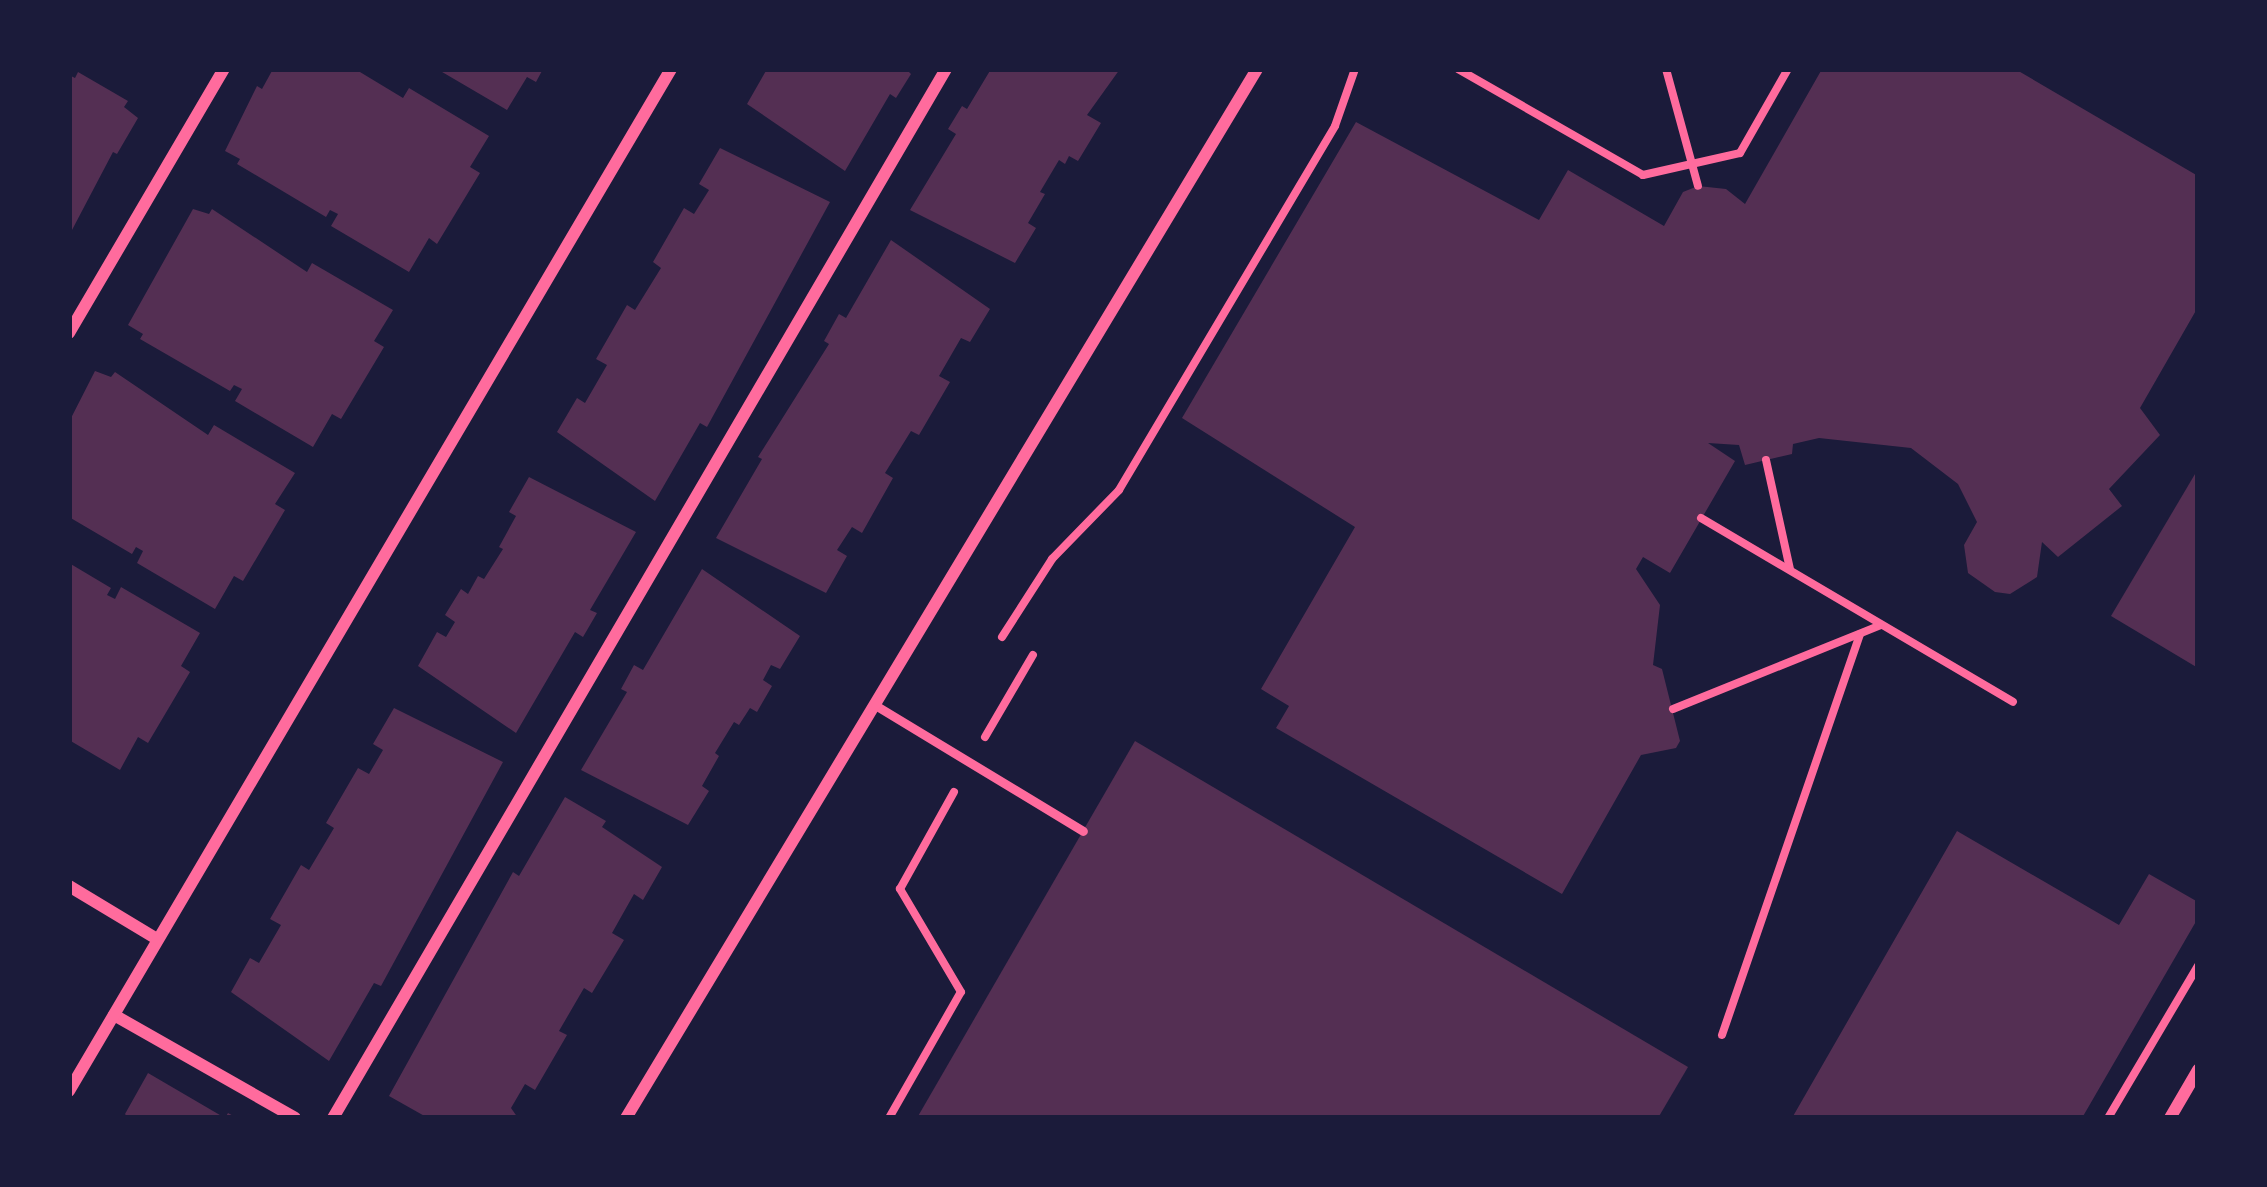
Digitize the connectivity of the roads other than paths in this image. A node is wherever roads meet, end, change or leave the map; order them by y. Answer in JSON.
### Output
{"nodes":[{"id":1,"x":224,"y":69,"type":"edge"},
{"id":2,"x":671,"y":69,"type":"edge"},
{"id":3,"x":946,"y":69,"type":"edge"},
{"id":4,"x":1257,"y":69,"type":"edge"},
{"id":5,"x":69,"y":332,"type":"edge"},
{"id":6,"x":875,"y":705,"type":"junction"},
{"id":7,"x":1083,"y":831,"type":"dead end"},
{"id":8,"x":69,"y":886,"type":"edge"},
{"id":9,"x":157,"y":939,"type":"junction"},
{"id":10,"x":114,"y":1015,"type":"junction"},
{"id":11,"x":2198,"y":1070,"type":"edge"},
{"id":12,"x":69,"y":1091,"type":"edge"},
{"id":13,"x":295,"y":1118,"type":"edge"},
{"id":14,"x":333,"y":1118,"type":"edge"},
{"id":15,"x":626,"y":1118,"type":"edge"},
{"id":16,"x":2170,"y":1118,"type":"edge"}],
"edges":[{"from":1,"to":5,"type":"street"},
{"from":2,"to":9,"type":"street"},
{"from":3,"to":14,"type":"street"},
{"from":4,"to":6,"type":"street"},
{"from":6,"to":7,"type":"lane"},
{"from":6,"to":15,"type":"street"},
{"from":8,"to":9,"type":"street"},
{"from":9,"to":10,"type":"street"},
{"from":10,"to":12,"type":"street"},
{"from":10,"to":13,"type":"street"},
{"from":11,"to":16,"type":"street"}]}
